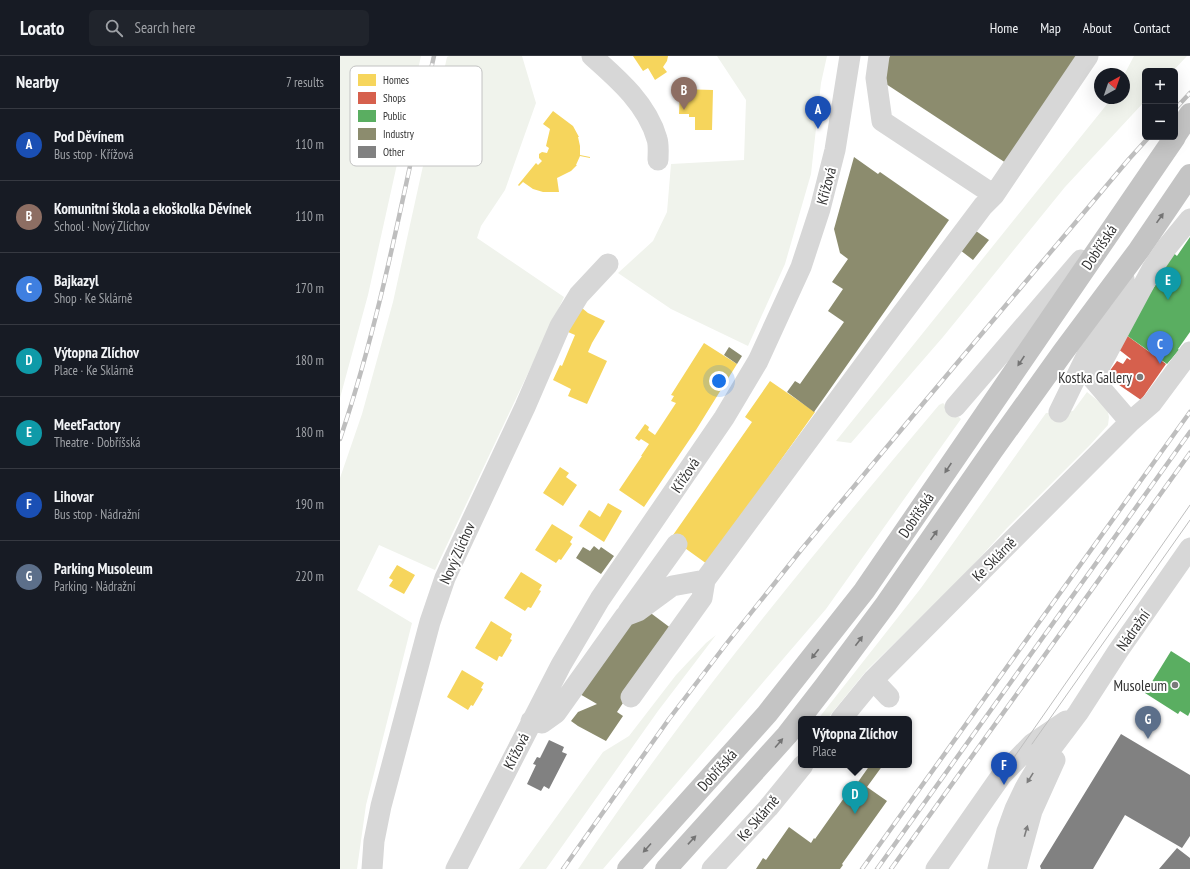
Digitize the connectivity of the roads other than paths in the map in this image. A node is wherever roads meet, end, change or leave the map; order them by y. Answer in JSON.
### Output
{"nodes":[{"id":1,"x":592,"y":56,"type":"edge"},
{"id":2,"x":850,"y":56,"type":"edge"},
{"id":3,"x":879,"y":56,"type":"edge"},
{"id":4,"x":1088,"y":56,"type":"edge"},
{"id":5,"x":1190,"y":114,"type":"edge"},
{"id":6,"x":1178,"y":132,"type":"edge"},
{"id":7,"x":1173,"y":140,"type":"edge"},
{"id":8,"x":658,"y":160,"type":"dead end"},
{"id":9,"x":1190,"y":175,"type":"edge"},
{"id":10,"x":994,"y":195,"type":"junction"},
{"id":11,"x":1131,"y":201,"type":"junction"},
{"id":12,"x":1190,"y":219,"type":"edge"},
{"id":13,"x":1139,"y":250,"type":"junction"},
{"id":14,"x":608,"y":264,"type":"dead end"},
{"id":15,"x":1190,"y":352,"type":"edge"},
{"id":16,"x":955,"y":407,"type":"dead end"},
{"id":17,"x":1059,"y":412,"type":"dead end"},
{"id":18,"x":1130,"y":422,"type":"junction"},
{"id":19,"x":677,"y":544,"type":"dead end"},
{"id":20,"x":1190,"y":548,"type":"edge"},
{"id":21,"x":705,"y":580,"type":"junction"},
{"id":22,"x":625,"y":616,"type":"junction"},
{"id":23,"x":873,"y":680,"type":"junction"},
{"id":24,"x":631,"y":697,"type":"dead end"},
{"id":25,"x":889,"y":697,"type":"dead end"},
{"id":26,"x":1078,"y":713,"type":"junction"},
{"id":27,"x":802,"y":716,"type":"edge"},
{"id":28,"x":843,"y":716,"type":"edge"},
{"id":29,"x":798,"y":721,"type":"edge"},
{"id":30,"x":531,"y":722,"type":"junction"},
{"id":31,"x":1032,"y":744,"type":"junction"},
{"id":32,"x":801,"y":768,"type":"edge"},
{"id":33,"x":372,"y":869,"type":"edge"},
{"id":34,"x":456,"y":869,"type":"edge"},
{"id":35,"x":628,"y":869,"type":"edge"},
{"id":36,"x":666,"y":869,"type":"edge"},
{"id":37,"x":712,"y":869,"type":"edge"},
{"id":38,"x":936,"y":869,"type":"edge"},
{"id":39,"x":945,"y":869,"type":"edge"},
{"id":40,"x":998,"y":869,"type":"edge"},
{"id":41,"x":1016,"y":869,"type":"edge"}],
"edges":[{"from":1,"to":8,"type":"street"},
{"from":2,"to":30,"type":"street","name":"Křížová"},
{"from":3,"to":10,"type":"street"},
{"from":4,"to":10,"type":"street"},
{"from":5,"to":6,"type":"highway","name":"Dobříšská"},
{"from":7,"to":11,"type":"highway","name":"Dobříšská"},
{"from":13,"to":9,"type":"highway","name":"Dobříšská","one_way":true},
{"from":10,"to":21,"type":"street"},
{"from":11,"to":16,"type":"street"},
{"from":11,"to":35,"type":"highway","name":"Dobříšská","one_way":true},
{"from":12,"to":18,"type":"street"},
{"from":13,"to":17,"type":"street"},
{"from":27,"to":13,"type":"highway","name":"Dobříšská","one_way":true},
{"from":14,"to":33,"type":"street","name":"Nový Zlíchov"},
{"from":15,"to":18,"type":"street","name":"Ke Sklárně"},
{"from":18,"to":23,"type":"street","name":"Ke Sklárně"},
{"from":19,"to":22,"type":"street"},
{"from":20,"to":26,"type":"street","name":"Nádražní"},
{"from":21,"to":22,"type":"street"},
{"from":21,"to":24,"type":"street"},
{"from":22,"to":30,"type":"street"},
{"from":23,"to":25,"type":"street"},
{"from":23,"to":28,"type":"street","name":"Ke Sklárně"},
{"from":26,"to":31,"type":"street"},
{"from":26,"to":40,"type":"street","name":"Nádražní","one_way":true},
{"from":41,"to":26,"type":"street","name":"Nádražní","one_way":true},
{"from":36,"to":29,"type":"highway","name":"Dobříšská","one_way":true},
{"from":30,"to":34,"type":"street","name":"Křížová"},
{"from":31,"to":38,"type":"street"},
{"from":31,"to":39,"type":"street"},
{"from":32,"to":37,"type":"street","name":"Ke Sklárně"}]}
